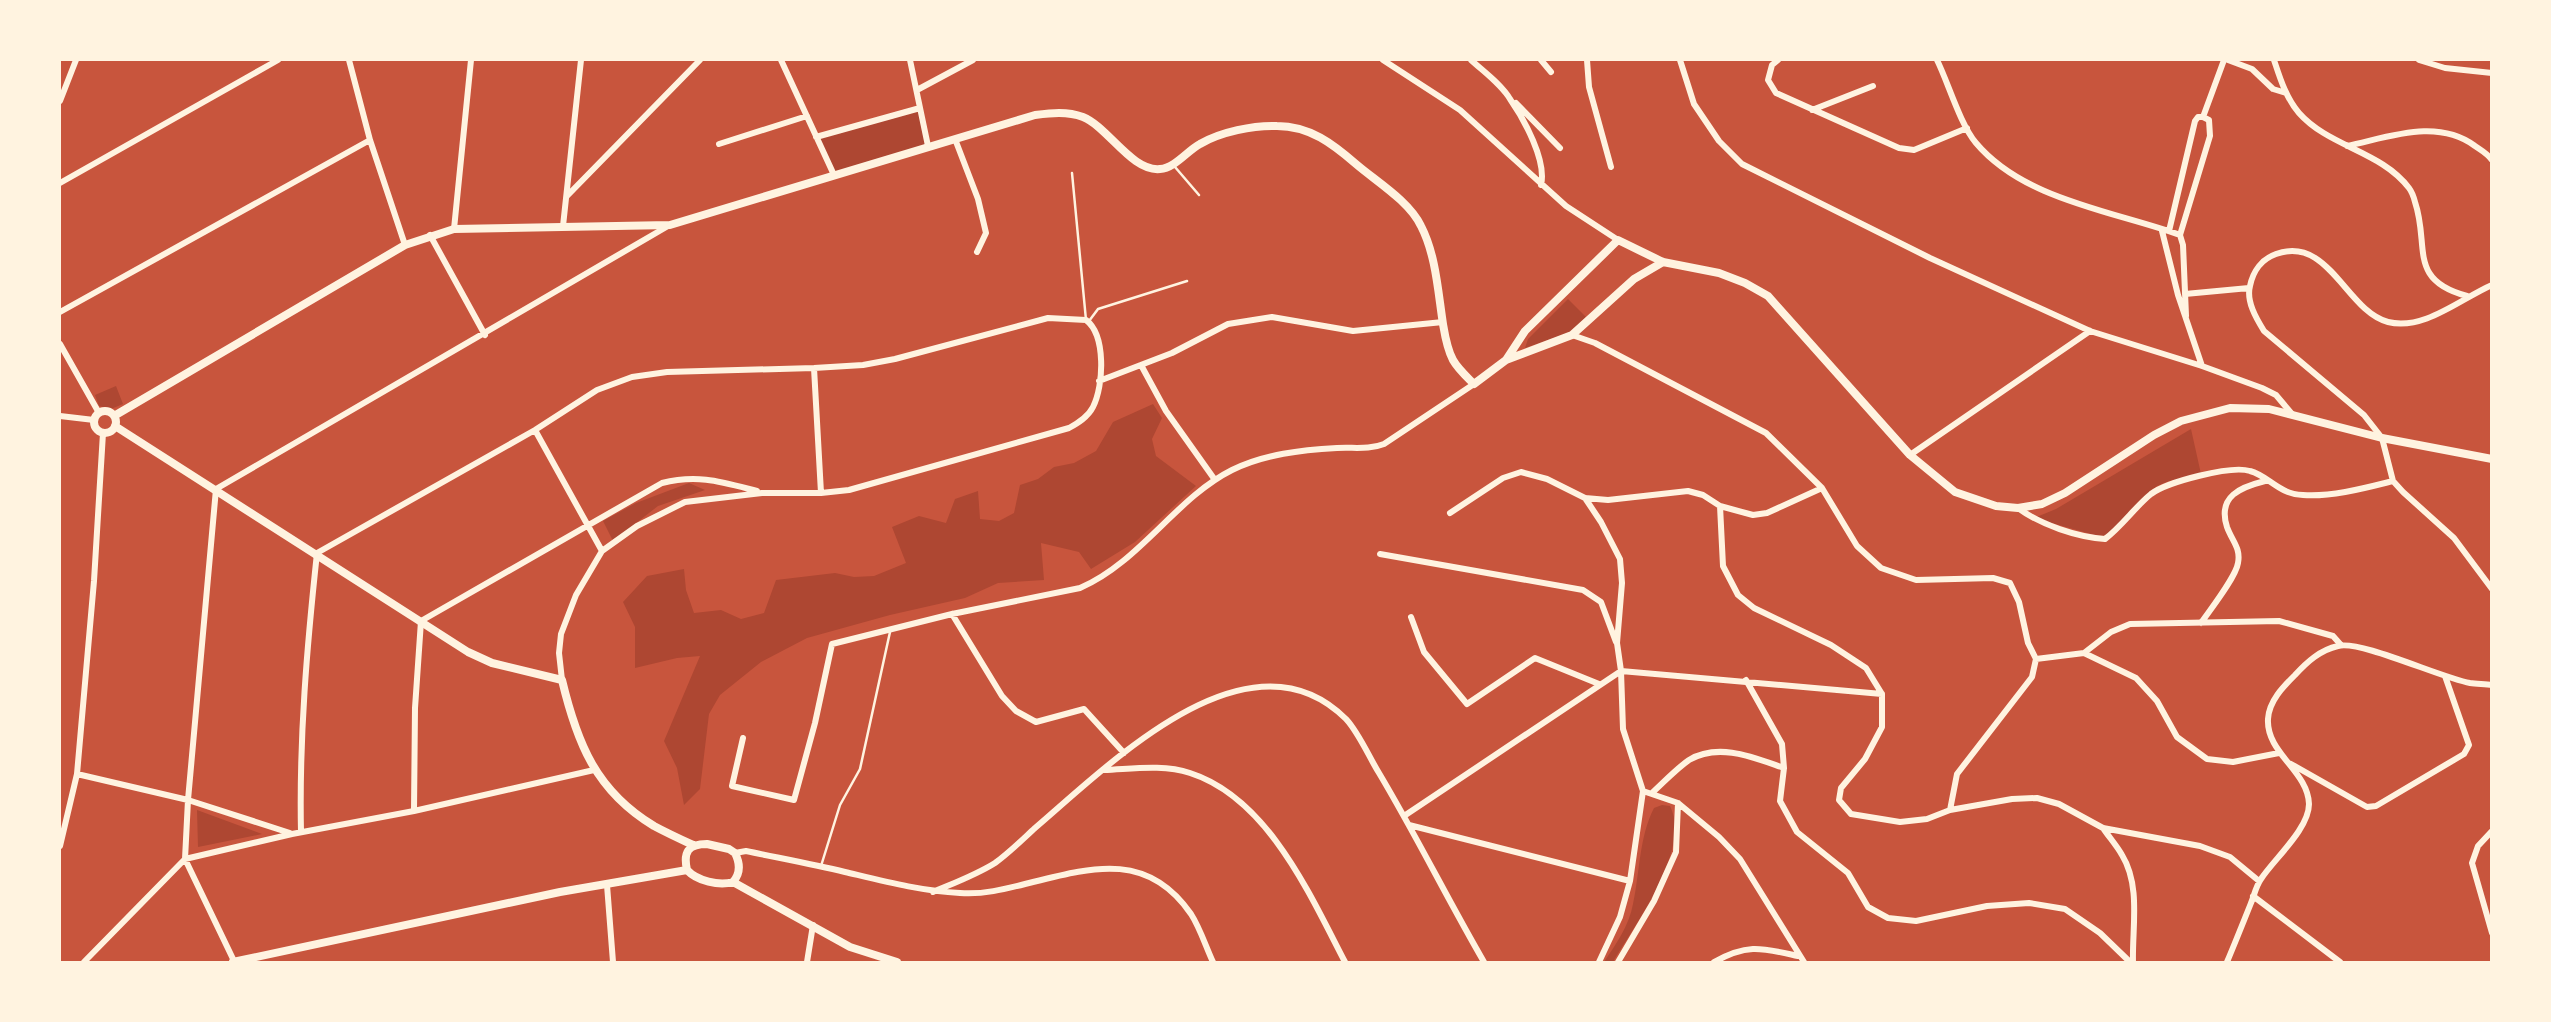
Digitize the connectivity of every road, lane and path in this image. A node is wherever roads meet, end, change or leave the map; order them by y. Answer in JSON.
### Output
{"nodes":[{"id":1,"x":76,"y":60,"type":"edge"},
{"id":2,"x":277,"y":60,"type":"edge"},
{"id":3,"x":349,"y":60,"type":"edge"},
{"id":4,"x":471,"y":60,"type":"edge"},
{"id":5,"x":581,"y":60,"type":"edge"},
{"id":6,"x":700,"y":60,"type":"edge"},
{"id":7,"x":781,"y":60,"type":"edge"},
{"id":8,"x":911,"y":60,"type":"edge"},
{"id":9,"x":973,"y":60,"type":"edge"},
{"id":10,"x":1383,"y":60,"type":"edge"},
{"id":11,"x":1471,"y":60,"type":"edge"},
{"id":12,"x":1541,"y":60,"type":"edge"},
{"id":13,"x":1587,"y":60,"type":"edge"},
{"id":14,"x":1680,"y":60,"type":"edge"},
{"id":15,"x":1778,"y":60,"type":"edge"},
{"id":16,"x":1937,"y":60,"type":"edge"},
{"id":17,"x":2226,"y":60,"type":"edge"},
{"id":18,"x":2274,"y":60,"type":"edge"},
{"id":19,"x":2419,"y":60,"type":"edge"},
{"id":20,"x":2445,"y":60,"type":"edge"},
{"id":21,"x":2445,"y":68,"type":"junction"},
{"id":22,"x":1551,"y":72,"type":"dead end"},
{"id":23,"x":2491,"y":73,"type":"edge"},
{"id":24,"x":1873,"y":86,"type":"dead end"},
{"id":25,"x":916,"y":90,"type":"junction"},
{"id":26,"x":2286,"y":93,"type":"junction"},
{"id":27,"x":1510,"y":97,"type":"junction"},
{"id":28,"x":60,"y":101,"type":"edge"},
{"id":29,"x":920,"y":108,"type":"junction"},
{"id":30,"x":1812,"y":110,"type":"junction"},
{"id":31,"x":807,"y":116,"type":"junction"},
{"id":32,"x":2203,"y":117,"type":"junction"},
{"id":33,"x":1967,"y":128,"type":"junction"},
{"id":34,"x":816,"y":137,"type":"junction"},
{"id":35,"x":955,"y":139,"type":"junction"},
{"id":36,"x":370,"y":140,"type":"junction"},
{"id":37,"x":719,"y":144,"type":"dead end"},
{"id":38,"x":928,"y":146,"type":"junction"},
{"id":39,"x":2347,"y":146,"type":"junction"},
{"id":40,"x":1560,"y":148,"type":"dead end"},
{"id":41,"x":2491,"y":160,"type":"edge"},
{"id":42,"x":1173,"y":164,"type":"junction"},
{"id":43,"x":1611,"y":167,"type":"dead end"},
{"id":44,"x":1072,"y":173,"type":"dead end"},
{"id":45,"x":834,"y":175,"type":"junction"},
{"id":46,"x":60,"y":183,"type":"edge"},
{"id":47,"x":1541,"y":185,"type":"junction"},
{"id":48,"x":1199,"y":195,"type":"dead end"},
{"id":49,"x":567,"y":196,"type":"junction"},
{"id":50,"x":670,"y":225,"type":"junction"},
{"id":51,"x":563,"y":226,"type":"junction"},
{"id":52,"x":454,"y":229,"type":"junction"},
{"id":53,"x":2165,"y":231,"type":"junction"},
{"id":54,"x":430,"y":235,"type":"junction"},
{"id":55,"x":2180,"y":235,"type":"junction"},
{"id":56,"x":1618,"y":240,"type":"junction"},
{"id":57,"x":405,"y":245,"type":"junction"},
{"id":58,"x":977,"y":252,"type":"dead end"},
{"id":59,"x":1663,"y":262,"type":"junction"},
{"id":60,"x":1187,"y":281,"type":"dead end"},
{"id":61,"x":2491,"y":285,"type":"edge"},
{"id":62,"x":2249,"y":288,"type":"junction"},
{"id":63,"x":2182,"y":294,"type":"junction"},
{"id":64,"x":2467,"y":296,"type":"junction"},
{"id":65,"x":60,"y":312,"type":"edge"},
{"id":66,"x":1087,"y":320,"type":"junction"},
{"id":67,"x":1443,"y":321,"type":"junction"},
{"id":68,"x":2090,"y":331,"type":"junction"},
{"id":69,"x":485,"y":335,"type":"junction"},
{"id":70,"x":1572,"y":335,"type":"junction"},
{"id":71,"x":60,"y":344,"type":"edge"},
{"id":72,"x":1506,"y":360,"type":"junction"},
{"id":73,"x":1141,"y":365,"type":"junction"},
{"id":74,"x":2202,"y":366,"type":"junction"},
{"id":75,"x":814,"y":368,"type":"junction"},
{"id":76,"x":1099,"y":381,"type":"junction"},
{"id":77,"x":1474,"y":384,"type":"junction"},
{"id":78,"x":2292,"y":414,"type":"junction"},
{"id":79,"x":60,"y":416,"type":"edge"},
{"id":80,"x":97,"y":416,"type":"junction"},
{"id":81,"x":114,"y":416,"type":"junction"},
{"id":82,"x":115,"y":426,"type":"junction"},
{"id":83,"x":535,"y":430,"type":"junction"},
{"id":84,"x":103,"y":433,"type":"junction"},
{"id":85,"x":2382,"y":438,"type":"junction"},
{"id":86,"x":1910,"y":455,"type":"junction"},
{"id":87,"x":2491,"y":459,"type":"edge"},
{"id":88,"x":1215,"y":480,"type":"junction"},
{"id":89,"x":2265,"y":481,"type":"junction"},
{"id":90,"x":2393,"y":481,"type":"junction"},
{"id":91,"x":1822,"y":488,"type":"junction"},
{"id":92,"x":216,"y":489,"type":"junction"},
{"id":93,"x":762,"y":493,"type":"junction"},
{"id":94,"x":821,"y":493,"type":"junction"},
{"id":95,"x":1585,"y":498,"type":"junction"},
{"id":96,"x":1720,"y":506,"type":"junction"},
{"id":97,"x":2018,"y":508,"type":"junction"},
{"id":98,"x":1450,"y":513,"type":"dead end"},
{"id":99,"x":587,"y":527,"type":"junction"},
{"id":100,"x":602,"y":551,"type":"junction"},
{"id":101,"x":317,"y":553,"type":"junction"},
{"id":102,"x":1380,"y":554,"type":"dead end"},
{"id":103,"x":2491,"y":589,"type":"edge"},
{"id":104,"x":952,"y":614,"type":"junction"},
{"id":105,"x":1411,"y":617,"type":"dead end"},
{"id":106,"x":421,"y":621,"type":"junction"},
{"id":107,"x":2201,"y":623,"type":"junction"},
{"id":108,"x":891,"y":628,"type":"junction"},
{"id":109,"x":1617,"y":643,"type":"junction"},
{"id":110,"x":2341,"y":645,"type":"junction"},
{"id":111,"x":2084,"y":653,"type":"junction"},
{"id":112,"x":2036,"y":659,"type":"junction"},
{"id":113,"x":1621,"y":671,"type":"junction"},
{"id":114,"x":2445,"y":676,"type":"junction"},
{"id":115,"x":562,"y":680,"type":"junction"},
{"id":116,"x":1746,"y":680,"type":"junction"},
{"id":117,"x":1600,"y":684,"type":"junction"},
{"id":118,"x":2491,"y":685,"type":"edge"},
{"id":119,"x":1882,"y":694,"type":"junction"},
{"id":120,"x":743,"y":738,"type":"dead end"},
{"id":121,"x":1124,"y":753,"type":"junction"},
{"id":122,"x":2279,"y":753,"type":"junction"},
{"id":123,"x":2289,"y":763,"type":"junction"},
{"id":124,"x":1784,"y":768,"type":"junction"},
{"id":125,"x":594,"y":769,"type":"junction"},
{"id":126,"x":1102,"y":770,"type":"junction"},
{"id":127,"x":78,"y":774,"type":"junction"},
{"id":128,"x":1643,"y":791,"type":"junction"},
{"id":129,"x":1652,"y":793,"type":"junction"},
{"id":130,"x":188,"y":800,"type":"junction"},
{"id":131,"x":1678,"y":803,"type":"junction"},
{"id":132,"x":1950,"y":810,"type":"junction"},
{"id":133,"x":414,"y":811,"type":"junction"},
{"id":134,"x":1404,"y":816,"type":"junction"},
{"id":135,"x":1409,"y":825,"type":"junction"},
{"id":136,"x":2103,"y":828,"type":"junction"},
{"id":137,"x":2491,"y":831,"type":"edge"},
{"id":138,"x":301,"y":832,"type":"junction"},
{"id":139,"x":292,"y":834,"type":"junction"},
{"id":140,"x":693,"y":845,"type":"junction"},
{"id":141,"x":60,"y":846,"type":"edge"},
{"id":142,"x":735,"y":853,"type":"junction"},
{"id":143,"x":185,"y":859,"type":"junction"},
{"id":144,"x":821,"y":866,"type":"junction"},
{"id":145,"x":687,"y":870,"type":"junction"},
{"id":146,"x":1630,"y":881,"type":"junction"},
{"id":147,"x":2259,"y":881,"type":"junction"},
{"id":148,"x":733,"y":882,"type":"junction"},
{"id":149,"x":607,"y":884,"type":"junction"},
{"id":150,"x":933,"y":892,"type":"junction"},
{"id":151,"x":2253,"y":897,"type":"junction"},
{"id":152,"x":813,"y":925,"type":"junction"},
{"id":153,"x":2491,"y":933,"type":"edge"},
{"id":154,"x":1798,"y":956,"type":"junction"},
{"id":155,"x":84,"y":962,"type":"edge"},
{"id":156,"x":234,"y":962,"type":"edge"},
{"id":157,"x":613,"y":962,"type":"edge"},
{"id":158,"x":807,"y":962,"type":"edge"},
{"id":159,"x":897,"y":962,"type":"edge"},
{"id":160,"x":1213,"y":962,"type":"edge"},
{"id":161,"x":1345,"y":962,"type":"edge"},
{"id":162,"x":1485,"y":962,"type":"edge"},
{"id":163,"x":1599,"y":962,"type":"edge"},
{"id":164,"x":1618,"y":962,"type":"edge"},
{"id":165,"x":1714,"y":962,"type":"edge"},
{"id":166,"x":1804,"y":962,"type":"edge"},
{"id":167,"x":2132,"y":962,"type":"edge"},
{"id":168,"x":2227,"y":962,"type":"edge"},
{"id":169,"x":2340,"y":962,"type":"edge"}],
"edges":[{"from":1,"to":28,"type":"street"},
{"from":2,"to":46,"type":"street"},
{"from":3,"to":36,"type":"street"},
{"from":4,"to":52,"type":"street"},
{"from":5,"to":49,"type":"street"},
{"from":6,"to":49,"type":"street"},
{"from":7,"to":31,"type":"street"},
{"from":8,"to":25,"type":"street"},
{"from":9,"to":25,"type":"street"},
{"from":10,"to":47,"type":"street"},
{"from":11,"to":27,"type":"street"},
{"from":12,"to":22,"type":"street"},
{"from":13,"to":43,"type":"street"},
{"from":14,"to":68,"type":"street"},
{"from":15,"to":30,"type":"street"},
{"from":16,"to":33,"type":"street"},
{"from":17,"to":26,"type":"street"},
{"from":17,"to":32,"type":"street"},
{"from":18,"to":26,"type":"street"},
{"from":19,"to":21,"type":"street"},
{"from":20,"to":21,"type":"street"},
{"from":21,"to":23,"type":"street"},
{"from":24,"to":30,"type":"street"},
{"from":25,"to":29,"type":"street"},
{"from":26,"to":39,"type":"street"},
{"from":27,"to":40,"type":"street"},
{"from":27,"to":47,"type":"street"},
{"from":29,"to":34,"type":"street"},
{"from":29,"to":38,"type":"street"},
{"from":30,"to":33,"type":"street"},
{"from":31,"to":34,"type":"street"},
{"from":31,"to":37,"type":"street"},
{"from":32,"to":53,"type":"street"},
{"from":32,"to":55,"type":"street"},
{"from":33,"to":53,"type":"street"},
{"from":34,"to":45,"type":"street"},
{"from":35,"to":38,"type":"street"},
{"from":35,"to":42,"type":"street"},
{"from":35,"to":58,"type":"street"},
{"from":36,"to":57,"type":"street"},
{"from":36,"to":65,"type":"street"},
{"from":38,"to":45,"type":"street"},
{"from":39,"to":41,"type":"street"},
{"from":39,"to":64,"type":"street"},
{"from":42,"to":48,"type":"lane"},
{"from":42,"to":67,"type":"street"},
{"from":44,"to":66,"type":"lane"},
{"from":45,"to":50,"type":"street"},
{"from":47,"to":56,"type":"street"},
{"from":49,"to":51,"type":"street"},
{"from":50,"to":51,"type":"street"},
{"from":50,"to":69,"type":"street"},
{"from":51,"to":52,"type":"street"},
{"from":52,"to":54,"type":"street"},
{"from":53,"to":55,"type":"street"},
{"from":53,"to":63,"type":"street"},
{"from":54,"to":57,"type":"street"},
{"from":54,"to":69,"type":"street"},
{"from":55,"to":63,"type":"street"},
{"from":56,"to":59,"type":"street"},
{"from":56,"to":72,"type":"street"},
{"from":57,"to":81,"type":"street"},
{"from":59,"to":70,"type":"street"},
{"from":59,"to":86,"type":"street"},
{"from":60,"to":66,"type":"lane"},
{"from":61,"to":64,"type":"street"},
{"from":62,"to":63,"type":"street"},
{"from":62,"to":64,"type":"street"},
{"from":62,"to":85,"type":"street"},
{"from":63,"to":74,"type":"street"},
{"from":66,"to":75,"type":"street"},
{"from":66,"to":76,"type":"street"},
{"from":67,"to":73,"type":"street"},
{"from":67,"to":77,"type":"street"},
{"from":68,"to":74,"type":"street"},
{"from":68,"to":86,"type":"street"},
{"from":69,"to":92,"type":"street"},
{"from":70,"to":72,"type":"street"},
{"from":70,"to":91,"type":"street"},
{"from":71,"to":80,"type":"street"},
{"from":72,"to":77,"type":"street"},
{"from":73,"to":76,"type":"street"},
{"from":73,"to":88,"type":"street"},
{"from":74,"to":78,"type":"street"},
{"from":75,"to":83,"type":"street"},
{"from":75,"to":94,"type":"street"},
{"from":76,"to":94,"type":"street"},
{"from":77,"to":88,"type":"street"},
{"from":78,"to":85,"type":"street"},
{"from":78,"to":97,"type":"street"},
{"from":79,"to":80,"type":"street"},
{"from":80,"to":81,"type":"street"},
{"from":80,"to":84,"type":"street"},
{"from":81,"to":82,"type":"street"},
{"from":82,"to":84,"type":"street"},
{"from":82,"to":92,"type":"street"},
{"from":83,"to":99,"type":"street"},
{"from":83,"to":101,"type":"street"},
{"from":84,"to":127,"type":"street"},
{"from":85,"to":87,"type":"street"},
{"from":85,"to":90,"type":"street"},
{"from":86,"to":97,"type":"street"},
{"from":88,"to":104,"type":"street"},
{"from":89,"to":90,"type":"street"},
{"from":89,"to":97,"type":"street"},
{"from":89,"to":107,"type":"street"},
{"from":90,"to":103,"type":"street"},
{"from":91,"to":96,"type":"street"},
{"from":91,"to":112,"type":"street"},
{"from":92,"to":101,"type":"street"},
{"from":92,"to":130,"type":"street"},
{"from":93,"to":94,"type":"street"},
{"from":93,"to":99,"type":"street"},
{"from":93,"to":100,"type":"street"},
{"from":95,"to":96,"type":"street"},
{"from":95,"to":98,"type":"street"},
{"from":95,"to":109,"type":"street"},
{"from":96,"to":119,"type":"street"},
{"from":99,"to":100,"type":"street"},
{"from":99,"to":106,"type":"street"},
{"from":100,"to":115,"type":"street"},
{"from":101,"to":106,"type":"street"},
{"from":101,"to":138,"type":"street"},
{"from":102,"to":109,"type":"street"},
{"from":104,"to":108,"type":"street"},
{"from":104,"to":121,"type":"street"},
{"from":105,"to":117,"type":"street"},
{"from":106,"to":115,"type":"street"},
{"from":106,"to":133,"type":"street"},
{"from":107,"to":110,"type":"street"},
{"from":107,"to":111,"type":"street"},
{"from":108,"to":120,"type":"street"},
{"from":108,"to":144,"type":"lane"},
{"from":109,"to":113,"type":"street"},
{"from":110,"to":114,"type":"street"},
{"from":110,"to":122,"type":"street"},
{"from":111,"to":112,"type":"street"},
{"from":111,"to":122,"type":"street"},
{"from":112,"to":132,"type":"street"},
{"from":113,"to":116,"type":"street"},
{"from":113,"to":117,"type":"street"},
{"from":113,"to":128,"type":"street"},
{"from":114,"to":118,"type":"street"},
{"from":114,"to":123,"type":"street"},
{"from":115,"to":125,"type":"street"},
{"from":116,"to":119,"type":"street"},
{"from":116,"to":124,"type":"street"},
{"from":117,"to":134,"type":"street"},
{"from":119,"to":132,"type":"street"},
{"from":121,"to":126,"type":"street"},
{"from":121,"to":134,"type":"street"},
{"from":122,"to":123,"type":"street"},
{"from":123,"to":147,"type":"street"},
{"from":124,"to":129,"type":"street"},
{"from":124,"to":167,"type":"street"},
{"from":125,"to":133,"type":"street"},
{"from":125,"to":140,"type":"street"},
{"from":126,"to":150,"type":"street"},
{"from":126,"to":161,"type":"street"},
{"from":127,"to":130,"type":"street"},
{"from":127,"to":141,"type":"street"},
{"from":128,"to":129,"type":"street"},
{"from":128,"to":146,"type":"street"},
{"from":129,"to":131,"type":"street"},
{"from":130,"to":139,"type":"street"},
{"from":130,"to":143,"type":"street"},
{"from":131,"to":154,"type":"street"},
{"from":131,"to":164,"type":"street"},
{"from":132,"to":136,"type":"street"},
{"from":133,"to":138,"type":"street"},
{"from":134,"to":135,"type":"street"},
{"from":135,"to":146,"type":"street"},
{"from":135,"to":162,"type":"street"},
{"from":136,"to":147,"type":"street"},
{"from":136,"to":167,"type":"street"},
{"from":137,"to":153,"type":"street"},
{"from":138,"to":139,"type":"street"},
{"from":139,"to":143,"type":"street"},
{"from":140,"to":142,"type":"street"},
{"from":140,"to":145,"type":"street"},
{"from":142,"to":144,"type":"street"},
{"from":142,"to":148,"type":"street"},
{"from":143,"to":155,"type":"street"},
{"from":143,"to":156,"type":"street"},
{"from":144,"to":150,"type":"street"},
{"from":145,"to":148,"type":"street"},
{"from":145,"to":149,"type":"street"},
{"from":146,"to":163,"type":"street"},
{"from":147,"to":151,"type":"street"},
{"from":148,"to":152,"type":"street"},
{"from":149,"to":156,"type":"street"},
{"from":149,"to":157,"type":"street"},
{"from":150,"to":160,"type":"street"},
{"from":151,"to":168,"type":"street"},
{"from":151,"to":169,"type":"street"},
{"from":152,"to":158,"type":"street"},
{"from":152,"to":159,"type":"street"},
{"from":154,"to":165,"type":"street"},
{"from":154,"to":166,"type":"street"}]}
